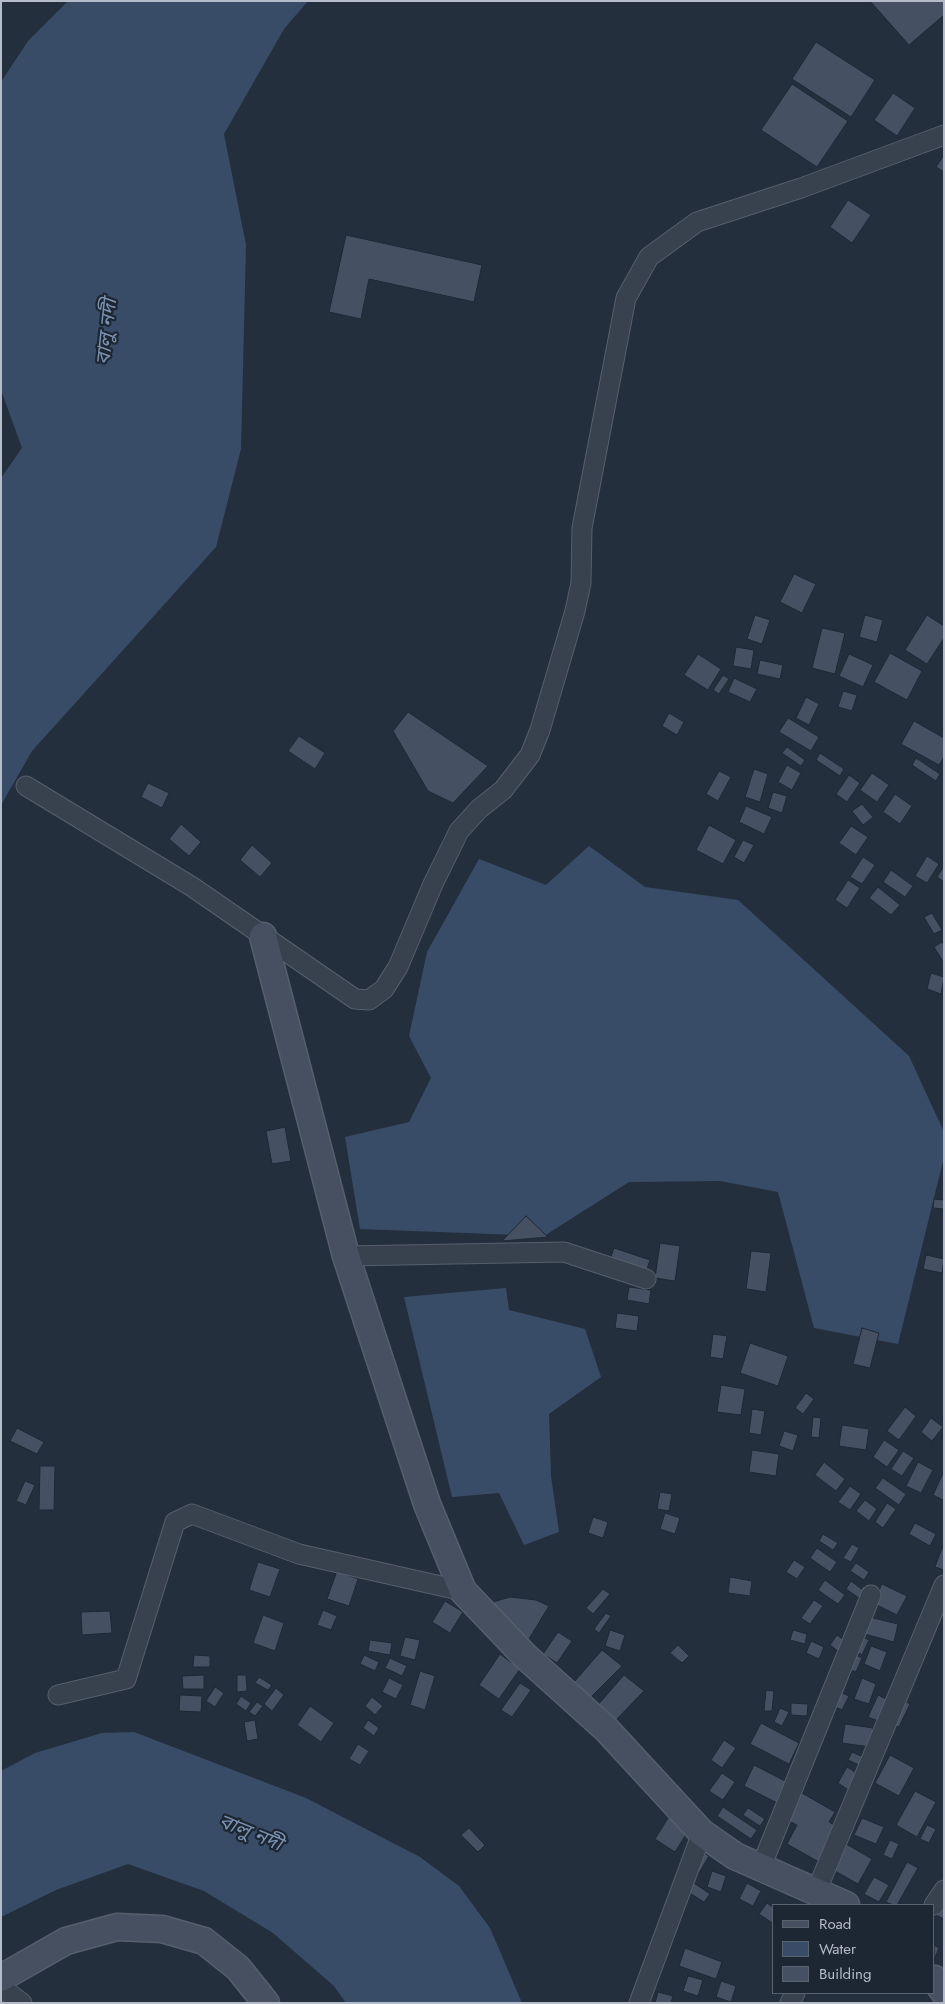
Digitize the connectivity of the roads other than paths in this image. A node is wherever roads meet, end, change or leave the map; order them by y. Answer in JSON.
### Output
{"nodes":[{"id":1,"x":944,"y":135,"type":"edge"},
{"id":2,"x":26,"y":786,"type":"dead end"},
{"id":3,"x":263,"y":936,"type":"junction"},
{"id":4,"x":346,"y":1256,"type":"junction"},
{"id":5,"x":646,"y":1278,"type":"dead end"},
{"id":6,"x":944,"y":1585,"type":"edge"},
{"id":7,"x":463,"y":1591,"type":"junction"},
{"id":8,"x":871,"y":1595,"type":"dead end"},
{"id":9,"x":58,"y":1695,"type":"dead end"},
{"id":10,"x":702,"y":1832,"type":"junction"},
{"id":11,"x":761,"y":1868,"type":"junction"},
{"id":12,"x":944,"y":1890,"type":"edge"},
{"id":13,"x":832,"y":1901,"type":"edge"},
{"id":14,"x":935,"y":1904,"type":"edge"},
{"id":15,"x":1,"y":1978,"type":"edge"},
{"id":16,"x":935,"y":1980,"type":"edge"},
{"id":17,"x":1,"y":1988,"type":"edge"},
{"id":18,"x":944,"y":1992,"type":"edge"},
{"id":19,"x":22,"y":2003,"type":"edge"},
{"id":20,"x":266,"y":2003,"type":"edge"},
{"id":21,"x":639,"y":2003,"type":"edge"}],
"edges":[{"from":1,"to":3,"type":"street"},
{"from":2,"to":3,"type":"street"},
{"from":3,"to":4,"type":"street"},
{"from":4,"to":5,"type":"street"},
{"from":4,"to":7,"type":"street"},
{"from":6,"to":13,"type":"street"},
{"from":7,"to":9,"type":"street"},
{"from":7,"to":10,"type":"street"},
{"from":8,"to":11,"type":"street"},
{"from":10,"to":11,"type":"street"},
{"from":10,"to":21,"type":"street"},
{"from":11,"to":13,"type":"street"},
{"from":12,"to":14,"type":"street"},
{"from":15,"to":20,"type":"street"},
{"from":16,"to":18,"type":"street"},
{"from":17,"to":19,"type":"street"}]}
